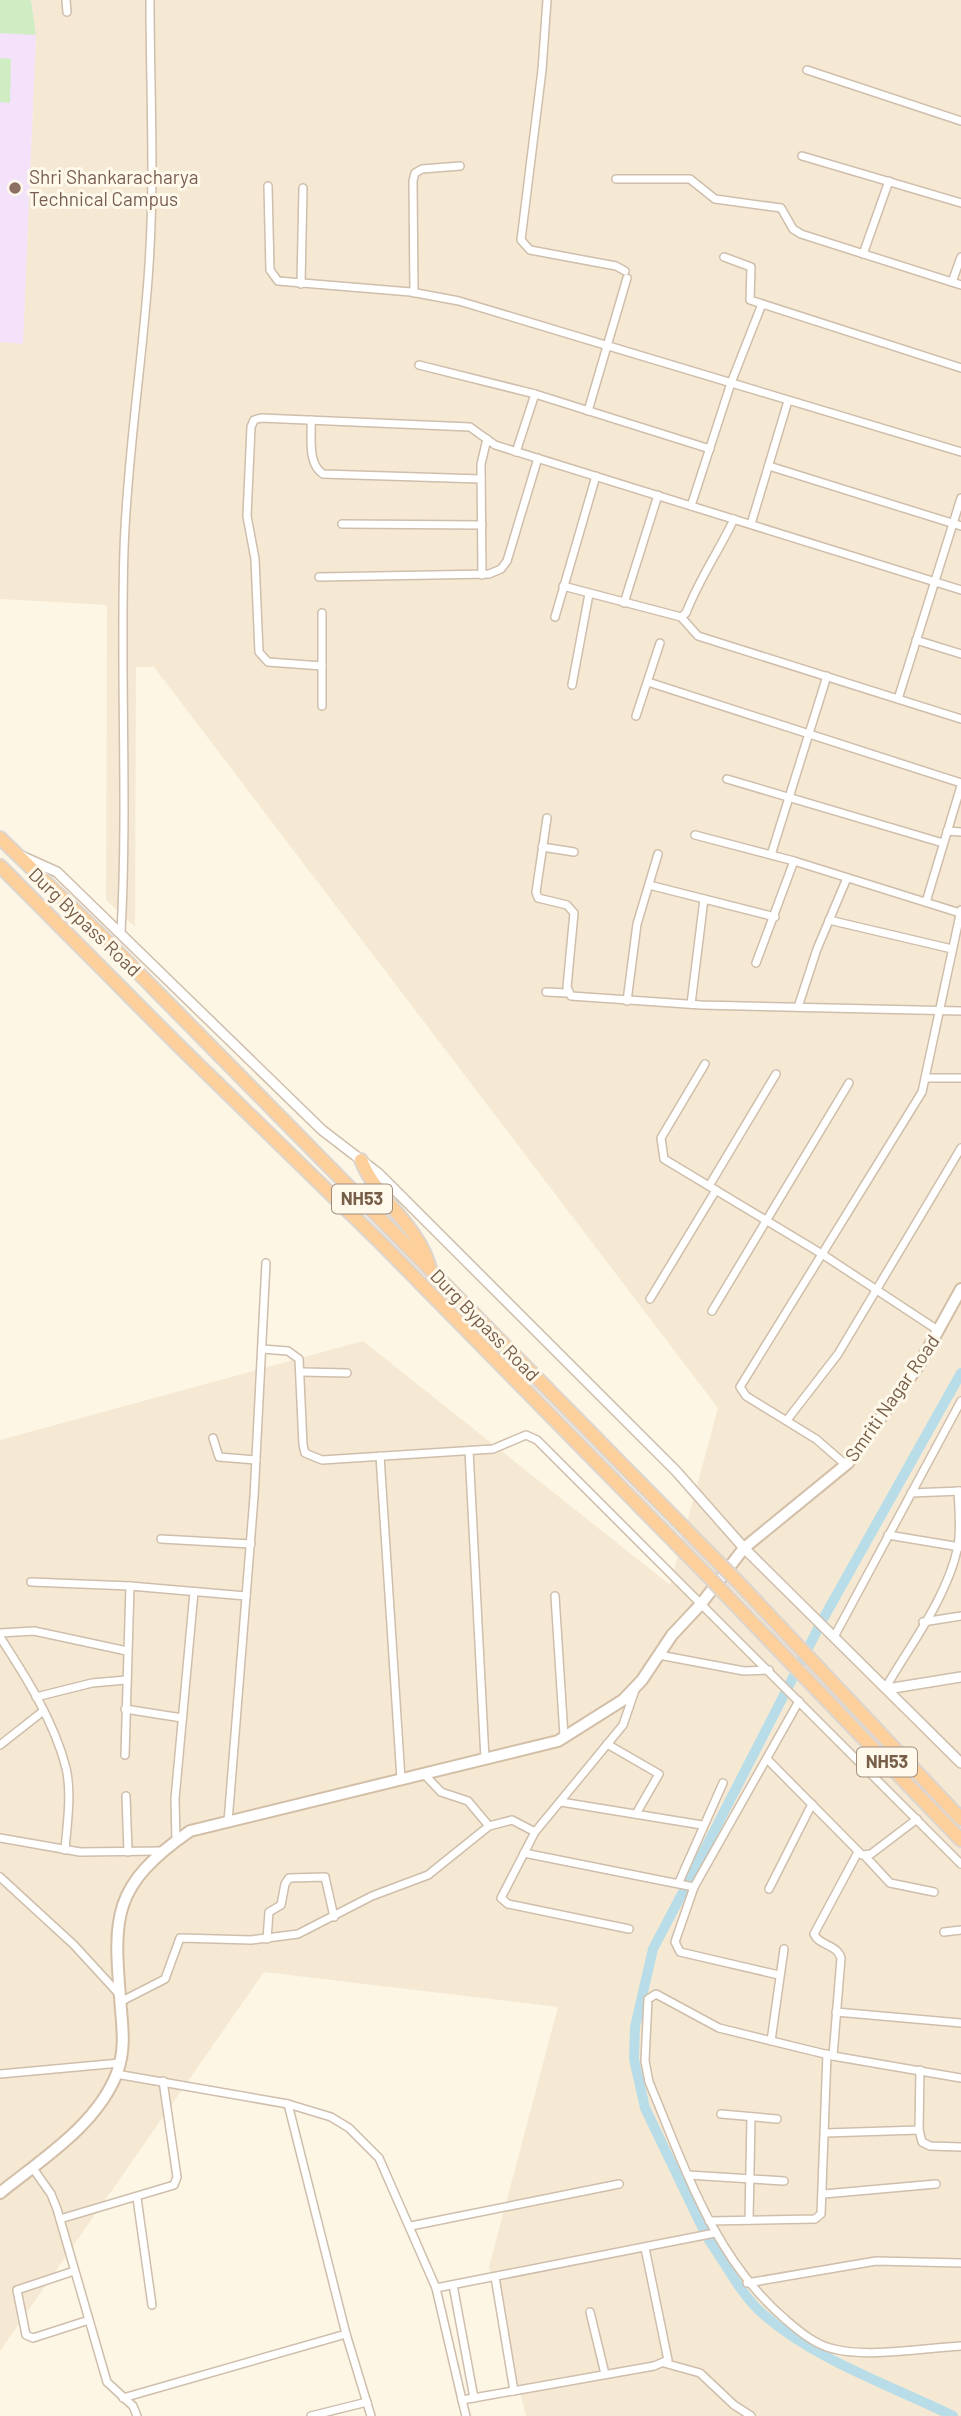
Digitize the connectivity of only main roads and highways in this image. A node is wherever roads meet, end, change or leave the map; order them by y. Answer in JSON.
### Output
{"nodes":[{"id":1,"x":0,"y":838,"type":"edge"},
{"id":2,"x":0,"y":866,"type":"edge"},
{"id":3,"x":361,"y":1160,"type":"road end"},
{"id":4,"x":430,"y":1269,"type":"junction"},
{"id":5,"x":961,"y":1289,"type":"edge"},
{"id":6,"x":961,"y":1819,"type":"edge"},
{"id":7,"x":961,"y":1840,"type":"edge"},
{"id":8,"x":0,"y":2193,"type":"edge"}],
"edges":[{"from":1,"to":4,"type":"highway","name":"Durg Bypass Road","number":"NH53"},
{"from":2,"to":7,"type":"highway","name":"Durg Bypass Road","number":"NH53","bridge":true},
{"from":3,"to":4,"type":"highway"},
{"from":4,"to":6,"type":"highway","name":"Durg Bypass Road","number":"NH53","bridge":true},
{"from":5,"to":8,"type":"main road","name":"Smriti Nagar Road"}]}
